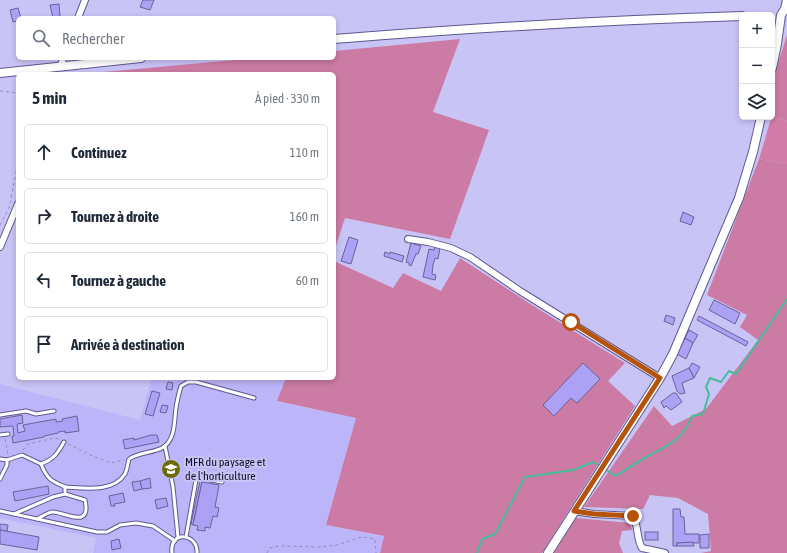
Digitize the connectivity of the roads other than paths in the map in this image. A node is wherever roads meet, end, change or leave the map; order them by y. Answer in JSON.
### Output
{"nodes":[{"id":1,"x":85,"y":0,"type":"edge"},
{"id":2,"x":787,"y":0,"type":"edge"},
{"id":3,"x":784,"y":15,"type":"edge"},
{"id":4,"x":79,"y":16,"type":"edge"},
{"id":5,"x":739,"y":16,"type":"edge"},
{"id":6,"x":336,"y":40,"type":"edge"},
{"id":7,"x":775,"y":54,"type":"edge"},
{"id":8,"x":102,"y":60,"type":"edge"},
{"id":9,"x":62,"y":62,"type":"edge"},
{"id":10,"x":34,"y":71,"type":"edge"},
{"id":11,"x":16,"y":72,"type":"edge"},
{"id":12,"x":17,"y":72,"type":"edge"},
{"id":13,"x":0,"y":73,"type":"edge"},
{"id":14,"x":760,"y":120,"type":"edge"},
{"id":15,"x":16,"y":209,"type":"edge"},
{"id":16,"x":408,"y":239,"type":"dead end"},
{"id":17,"x":0,"y":247,"type":"edge"},
{"id":18,"x":660,"y":378,"type":"junction"},
{"id":19,"x":254,"y":398,"type":"dead end"},
{"id":20,"x":54,"y":411,"type":"dead end"},
{"id":21,"x":0,"y":415,"type":"edge"},
{"id":22,"x":64,"y":442,"type":"road end"},
{"id":23,"x":165,"y":446,"type":"junction"},
{"id":24,"x":0,"y":459,"type":"edge"},
{"id":25,"x":8,"y":459,"type":"junction"},
{"id":26,"x":41,"y":464,"type":"junction"},
{"id":27,"x":0,"y":478,"type":"edge"},
{"id":28,"x":222,"y":482,"type":"dead end"},
{"id":29,"x":65,"y":487,"type":"junction"},
{"id":30,"x":65,"y":494,"type":"junction"},
{"id":31,"x":0,"y":511,"type":"edge"},
{"id":32,"x":574,"y":511,"type":"junction"},
{"id":33,"x":14,"y":514,"type":"junction"},
{"id":34,"x":37,"y":519,"type":"junction"},
{"id":35,"x":186,"y":537,"type":"junction"},
{"id":36,"x":178,"y":538,"type":"junction"},
{"id":37,"x":175,"y":541,"type":"junction"},
{"id":38,"x":172,"y":553,"type":"edge"},
{"id":39,"x":197,"y":553,"type":"edge"},
{"id":40,"x":548,"y":553,"type":"edge"},
{"id":41,"x":665,"y":553,"type":"edge"}],
"edges":[{"from":1,"to":4,"type":"street"},
{"from":2,"to":3,"type":"main road"},
{"from":3,"to":7,"type":"main road"},
{"from":5,"to":6,"type":"main road"},
{"from":8,"to":9,"type":"main road"},
{"from":9,"to":10,"type":"main road"},
{"from":10,"to":12,"type":"main road"},
{"from":11,"to":13,"type":"main road"},
{"from":14,"to":18,"type":"main road"},
{"from":15,"to":17,"type":"street"},
{"from":16,"to":18,"type":"street"},
{"from":18,"to":32,"type":"main road"},
{"from":19,"to":23,"type":"lane"},
{"from":20,"to":21,"type":"lane"},
{"from":22,"to":26,"type":"lane"},
{"from":23,"to":29,"type":"lane"},
{"from":23,"to":36,"type":"lane"},
{"from":24,"to":25,"type":"lane"},
{"from":25,"to":26,"type":"lane"},
{"from":25,"to":27,"type":"lane"},
{"from":26,"to":29,"type":"lane"},
{"from":28,"to":35,"type":"lane"},
{"from":29,"to":30,"type":"lane"},
{"from":30,"to":33,"type":"lane"},
{"from":30,"to":34,"type":"lane"},
{"from":31,"to":33,"type":"lane"},
{"from":32,"to":40,"type":"main road"},
{"from":32,"to":41,"type":"street"},
{"from":33,"to":34,"type":"lane"},
{"from":34,"to":37,"type":"lane"},
{"from":35,"to":36,"type":"lane"},
{"from":35,"to":39,"type":"lane"},
{"from":36,"to":37,"type":"lane"},
{"from":37,"to":38,"type":"lane"}]}
